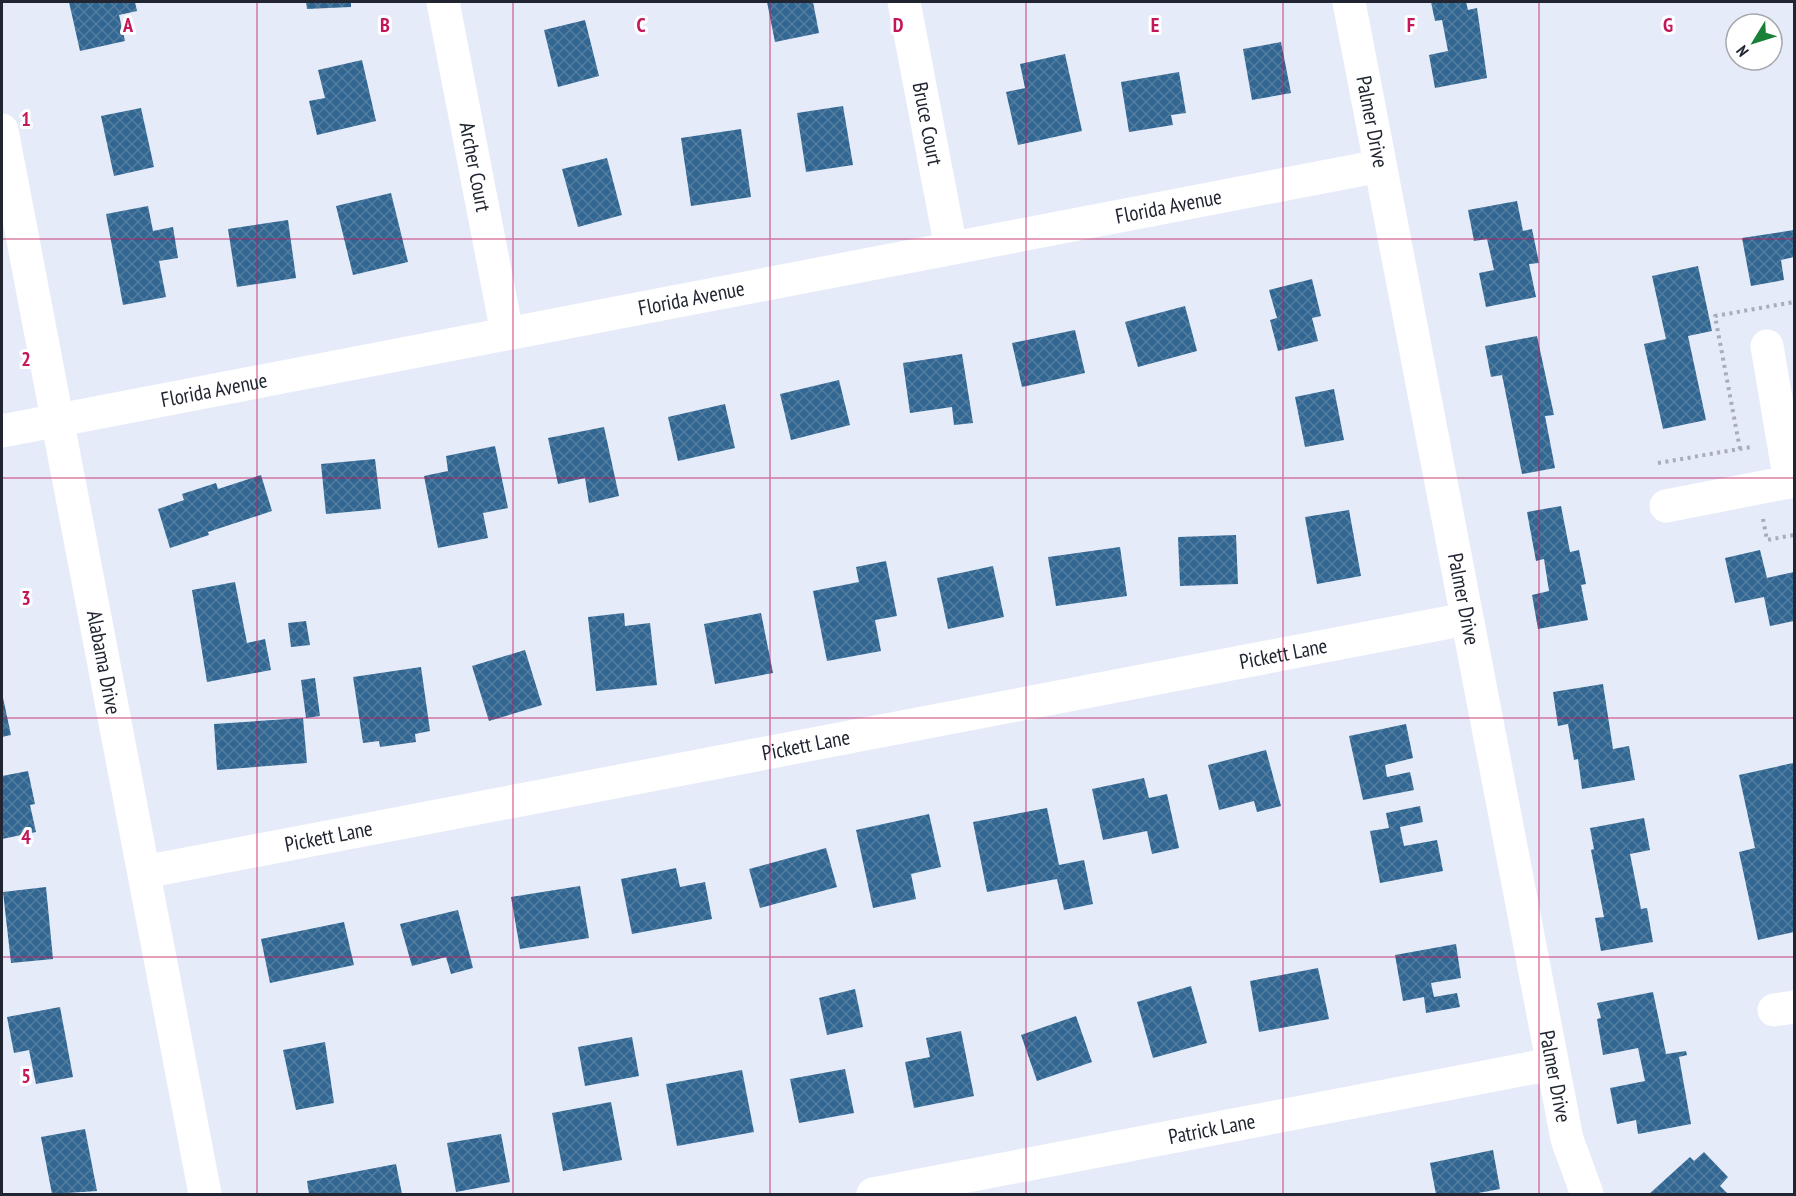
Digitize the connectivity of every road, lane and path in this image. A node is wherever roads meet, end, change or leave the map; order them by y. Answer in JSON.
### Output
{"nodes":[{"id":1,"x":443,"y":2,"type":"edge"},
{"id":2,"x":904,"y":2,"type":"edge"},
{"id":3,"x":1349,"y":2,"type":"edge"},
{"id":4,"x":2,"y":130,"type":"edge"},
{"id":5,"x":1380,"y":166,"type":"junction"},
{"id":6,"x":951,"y":248,"type":"junction"},
{"id":7,"x":1794,"y":302,"type":"edge"},
{"id":8,"x":507,"y":333,"type":"junction"},
{"id":9,"x":1767,"y":346,"type":"dead end"},
{"id":10,"x":57,"y":420,"type":"junction"},
{"id":11,"x":2,"y":431,"type":"edge"},
{"id":12,"x":1757,"y":446,"type":"dead end"},
{"id":13,"x":1740,"y":449,"type":"junction"},
{"id":14,"x":1658,"y":463,"type":"dead end"},
{"id":15,"x":1792,"y":482,"type":"edge"},
{"id":16,"x":1666,"y":506,"type":"dead end"},
{"id":17,"x":1762,"y":515,"type":"dead end"},
{"id":18,"x":1794,"y":535,"type":"edge"},
{"id":19,"x":1466,"y":619,"type":"junction"},
{"id":20,"x":144,"y":872,"type":"junction"},
{"id":21,"x":1552,"y":1064,"type":"junction"},
{"id":22,"x":205,"y":1194,"type":"edge"},
{"id":23,"x":873,"y":1194,"type":"edge"},
{"id":24,"x":1587,"y":1194,"type":"edge"}],
"edges":[{"from":1,"to":8,"type":"street","name":"Archer Court"},
{"from":2,"to":6,"type":"street","name":"Bruce Court"},
{"from":3,"to":5,"type":"street","name":"Palmer Drive"},
{"from":4,"to":10,"type":"street","name":"Alabama Drive"},
{"from":5,"to":6,"type":"street","name":"Florida Avenue"},
{"from":5,"to":19,"type":"street","name":"Palmer Drive"},
{"from":6,"to":8,"type":"street","name":"Florida Avenue"},
{"from":7,"to":13,"type":"path"},
{"from":8,"to":10,"type":"street","name":"Florida Avenue"},
{"from":9,"to":15,"type":"street"},
{"from":10,"to":11,"type":"street","name":"Florida Avenue"},
{"from":10,"to":20,"type":"street","name":"Alabama Drive"},
{"from":12,"to":13,"type":"path"},
{"from":13,"to":14,"type":"path"},
{"from":15,"to":16,"type":"street"},
{"from":17,"to":18,"type":"path"},
{"from":19,"to":20,"type":"street","name":"Pickett Lane"},
{"from":19,"to":21,"type":"street","name":"Palmer Drive"},
{"from":20,"to":22,"type":"street","name":"Alabama Drive"},
{"from":21,"to":23,"type":"street","name":"Patrick Lane"},
{"from":21,"to":24,"type":"street","name":"Palmer Drive"}]}
